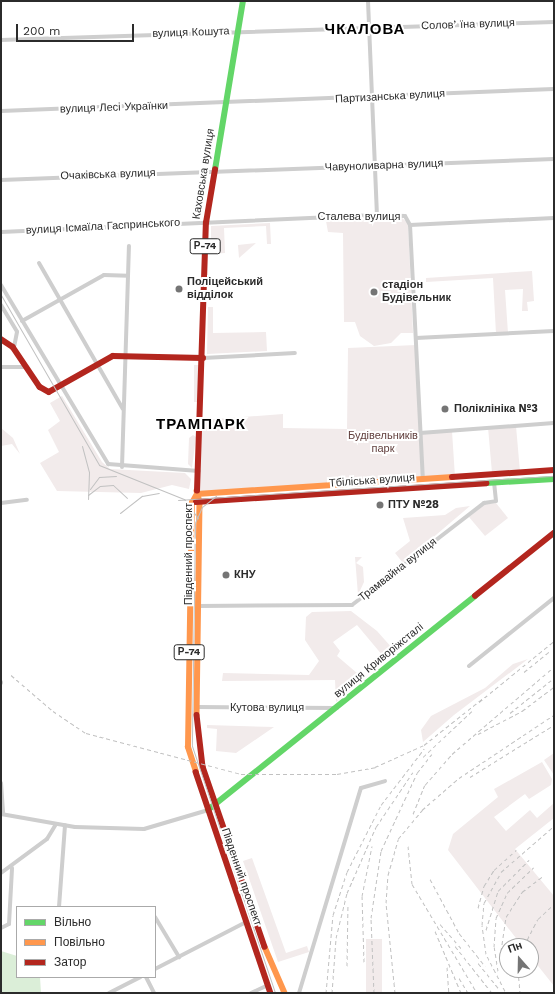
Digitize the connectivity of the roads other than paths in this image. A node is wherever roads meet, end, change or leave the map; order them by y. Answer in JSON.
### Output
{"nodes":[{"id":1,"x":243,"y":1,"type":"edge"},
{"id":2,"x":368,"y":1,"type":"edge"},
{"id":3,"x":554,"y":22,"type":"edge"},
{"id":4,"x":369,"y":29,"type":"junction"},
{"id":5,"x":238,"y":32,"type":"junction"},
{"id":6,"x":1,"y":40,"type":"edge"},
{"id":7,"x":554,"y":89,"type":"edge"},
{"id":8,"x":372,"y":98,"type":"junction"},
{"id":9,"x":226,"y":104,"type":"junction"},
{"id":10,"x":1,"y":111,"type":"edge"},
{"id":11,"x":554,"y":159,"type":"edge"},
{"id":12,"x":374,"y":166,"type":"junction"},
{"id":13,"x":215,"y":172,"type":"junction"},
{"id":14,"x":1,"y":180,"type":"edge"},
{"id":15,"x":377,"y":215,"type":"junction"},
{"id":16,"x":554,"y":218,"type":"edge"},
{"id":17,"x":206,"y":223,"type":"junction"},
{"id":18,"x":410,"y":225,"type":"junction"},
{"id":19,"x":1,"y":232,"type":"edge"},
{"id":20,"x":129,"y":246,"type":"dead end"},
{"id":21,"x":39,"y":263,"type":"dead end"},
{"id":22,"x":128,"y":276,"type":"junction"},
{"id":23,"x":1,"y":285,"type":"edge"},
{"id":24,"x":60,"y":299,"type":"junction"},
{"id":25,"x":1,"y":305,"type":"edge"},
{"id":26,"x":22,"y":321,"type":"junction"},
{"id":27,"x":554,"y":331,"type":"edge"},
{"id":28,"x":416,"y":338,"type":"junction"},
{"id":29,"x":1,"y":339,"type":"edge"},
{"id":30,"x":14,"y":348,"type":"junction"},
{"id":31,"x":296,"y":353,"type":"dead end"},
{"id":32,"x":125,"y":356,"type":"junction"},
{"id":33,"x":202,"y":358,"type":"junction"},
{"id":34,"x":97,"y":365,"type":"junction"},
{"id":35,"x":1,"y":367,"type":"edge"},
{"id":36,"x":26,"y":367,"type":"junction"},
{"id":37,"x":60,"y":387,"type":"junction"},
{"id":38,"x":124,"y":409,"type":"junction"},
{"id":39,"x":554,"y":423,"type":"edge"},
{"id":40,"x":420,"y":433,"type":"junction"},
{"id":41,"x":122,"y":467,"type":"junction"},
{"id":42,"x":554,"y":470,"type":"edge"},
{"id":43,"x":198,"y":471,"type":"junction"},
{"id":44,"x":423,"y":479,"type":"junction"},
{"id":45,"x":554,"y":479,"type":"edge"},
{"id":46,"x":494,"y":483,"type":"junction"},
{"id":47,"x":197,"y":494,"type":"junction"},
{"id":48,"x":27,"y":500,"type":"dead end"},
{"id":49,"x":192,"y":502,"type":"junction"},
{"id":50,"x":200,"y":502,"type":"junction"},
{"id":51,"x":1,"y":503,"type":"edge"},
{"id":52,"x":554,"y":533,"type":"edge"},
{"id":53,"x":554,"y":598,"type":"edge"},
{"id":54,"x":199,"y":606,"type":"junction"},
{"id":55,"x":469,"y":666,"type":"dead end"},
{"id":56,"x":198,"y":707,"type":"junction"},
{"id":57,"x":337,"y":708,"type":"junction"},
{"id":58,"x":385,"y":781,"type":"dead end"},
{"id":59,"x":1,"y":783,"type":"edge"},
{"id":60,"x":217,"y":805,"type":"junction"},
{"id":61,"x":208,"y":810,"type":"junction"},
{"id":62,"x":2,"y":814,"type":"edge"},
{"id":63,"x":56,"y":824,"type":"junction"},
{"id":64,"x":65,"y":825,"type":"junction"},
{"id":65,"x":12,"y":868,"type":"junction"},
{"id":66,"x":1,"y":873,"type":"edge"},
{"id":67,"x":59,"y":906,"type":"edge"},
{"id":68,"x":156,"y":919,"type":"edge"},
{"id":69,"x":246,"y":922,"type":"junction"},
{"id":70,"x":1,"y":928,"type":"edge"},
{"id":71,"x":179,"y":957,"type":"junction"},
{"id":72,"x":156,"y":968,"type":"edge"},
{"id":73,"x":138,"y":978,"type":"edge"},
{"id":74,"x":146,"y":978,"type":"edge"},
{"id":75,"x":268,"y":984,"type":"junction"},
{"id":76,"x":108,"y":993,"type":"edge"},
{"id":77,"x":154,"y":993,"type":"edge"},
{"id":78,"x":251,"y":993,"type":"edge"},
{"id":79,"x":271,"y":993,"type":"edge"},
{"id":80,"x":285,"y":993,"type":"edge"},
{"id":81,"x":300,"y":993,"type":"edge"}],
"edges":[{"from":1,"to":5,"type":"main road","name":"Каховська вулиця","number":"Р-74"},
{"from":2,"to":4,"type":"street"},
{"from":3,"to":4,"type":"street","name":"Соловʼїна вулиця"},
{"from":4,"to":5,"type":"street","name":"Соловʼїна вулиця"},
{"from":4,"to":8,"type":"street"},
{"from":5,"to":6,"type":"street","name":"вулиця Кошута"},
{"from":5,"to":9,"type":"main road","name":"Каховська вулиця","number":"Р-74"},
{"from":7,"to":8,"type":"street","name":"Партизанська вулиця"},
{"from":8,"to":9,"type":"street","name":"Партизанська вулиця"},
{"from":8,"to":12,"type":"street"},
{"from":9,"to":10,"type":"street","name":"вулиця Лесі Українки"},
{"from":9,"to":13,"type":"main road","name":"Каховська вулиця","number":"Р-74"},
{"from":11,"to":12,"type":"street","name":"Чавуноливарна вулиця"},
{"from":12,"to":13,"type":"street","name":"Чавуноливарна вулиця"},
{"from":12,"to":15,"type":"street"},
{"from":13,"to":14,"type":"street","name":"Очаківська вулиця"},
{"from":13,"to":17,"type":"main road","name":"Каховська вулиця","number":"Р-74"},
{"from":15,"to":17,"type":"street","name":"Сталева вулиця"},
{"from":15,"to":18,"type":"street","name":"Сталева вулиця"},
{"from":16,"to":18,"type":"street","name":"Сталева вулиця"},
{"from":17,"to":19,"type":"street","name":"вулиця Ісмаїла Гаспринського"},
{"from":17,"to":33,"type":"main road","name":"Каховська вулиця","number":"Р-74"},
{"from":18,"to":28,"type":"street"},
{"from":20,"to":22,"type":"street"},
{"from":21,"to":24,"type":"street"},
{"from":22,"to":24,"type":"street"},
{"from":22,"to":32,"type":"street"},
{"from":23,"to":26,"type":"street"},
{"from":24,"to":26,"type":"street"},
{"from":24,"to":34,"type":"street"},
{"from":25,"to":30,"type":"street"},
{"from":26,"to":37,"type":"street"},
{"from":27,"to":28,"type":"street"},
{"from":28,"to":40,"type":"street"},
{"from":29,"to":30,"type":"main road"},
{"from":30,"to":36,"type":"main road"},
{"from":31,"to":33,"type":"street"},
{"from":32,"to":33,"type":"main road"},
{"from":32,"to":34,"type":"main road"},
{"from":32,"to":38,"type":"street"},
{"from":33,"to":43,"type":"main road","name":"Каховська вулиця","number":"Р-74"},
{"from":34,"to":37,"type":"main road"},
{"from":34,"to":38,"type":"street"},
{"from":35,"to":36,"type":"street"},
{"from":36,"to":37,"type":"main road"},
{"from":37,"to":41,"type":"street"},
{"from":38,"to":41,"type":"street"},
{"from":39,"to":40,"type":"street"},
{"from":40,"to":44,"type":"street"},
{"from":41,"to":43,"type":"street"},
{"from":42,"to":44,"type":"main road","name":"Тбіліська вулиця"},
{"from":43,"to":47,"type":"main road","name":"Каховська вулиця","number":"Р-74"},
{"from":44,"to":47,"type":"main road","name":"Тбіліська вулиця"},
{"from":45,"to":46,"type":"main road","name":"Тбіліська вулиця"},
{"from":46,"to":50,"type":"main road","name":"Тбіліська вулиця"},
{"from":46,"to":54,"type":"street","name":"Трамвайна вулиця"},
{"from":47,"to":49,"type":"main road","name":"Південний проспект","number":"Р-74"},
{"from":47,"to":50,"type":"main road","name":"Південний проспект","number":"Р-74"},
{"from":48,"to":51,"type":"street"},
{"from":49,"to":50,"type":"main road","name":"Тбіліська вулиця"},
{"from":49,"to":61,"type":"main road","name":"Південний проспект","number":"Р-74"},
{"from":50,"to":54,"type":"main road","name":"Південний проспект","number":"Р-74"},
{"from":52,"to":57,"type":"main road","name":"вулиця Криворіжсталі"},
{"from":53,"to":55,"type":"street"},
{"from":54,"to":56,"type":"main road","name":"Південний проспект","number":"Р-74"},
{"from":56,"to":57,"type":"street","name":"Кутова вулиця"},
{"from":56,"to":60,"type":"main road","name":"Південний проспект","number":"Р-74"},
{"from":57,"to":60,"type":"main road","name":"вулиця Криворіжсталі"},
{"from":58,"to":81,"type":"street"},
{"from":59,"to":62,"type":"street"},
{"from":60,"to":61,"type":"main road","name":"вулиця Криворіжсталі"},
{"from":60,"to":80,"type":"main road","name":"Південний проспект","number":"Р-74"},
{"from":61,"to":64,"type":"street"},
{"from":61,"to":69,"type":"main road","name":"Південний проспект","number":"Р-74"},
{"from":62,"to":63,"type":"street"},
{"from":63,"to":64,"type":"street"},
{"from":63,"to":65,"type":"street"},
{"from":64,"to":67,"type":"street"},
{"from":65,"to":66,"type":"street"},
{"from":65,"to":70,"type":"street"},
{"from":68,"to":71,"type":"street"},
{"from":69,"to":71,"type":"street"},
{"from":69,"to":75,"type":"main road","name":"Південний проспект","number":"Р-74"},
{"from":71,"to":72,"type":"street"},
{"from":73,"to":76,"type":"street"},
{"from":74,"to":77,"type":"street"},
{"from":75,"to":78,"type":"street"},
{"from":75,"to":79,"type":"main road","name":"Південний проспект","number":"Р-74"}]}
